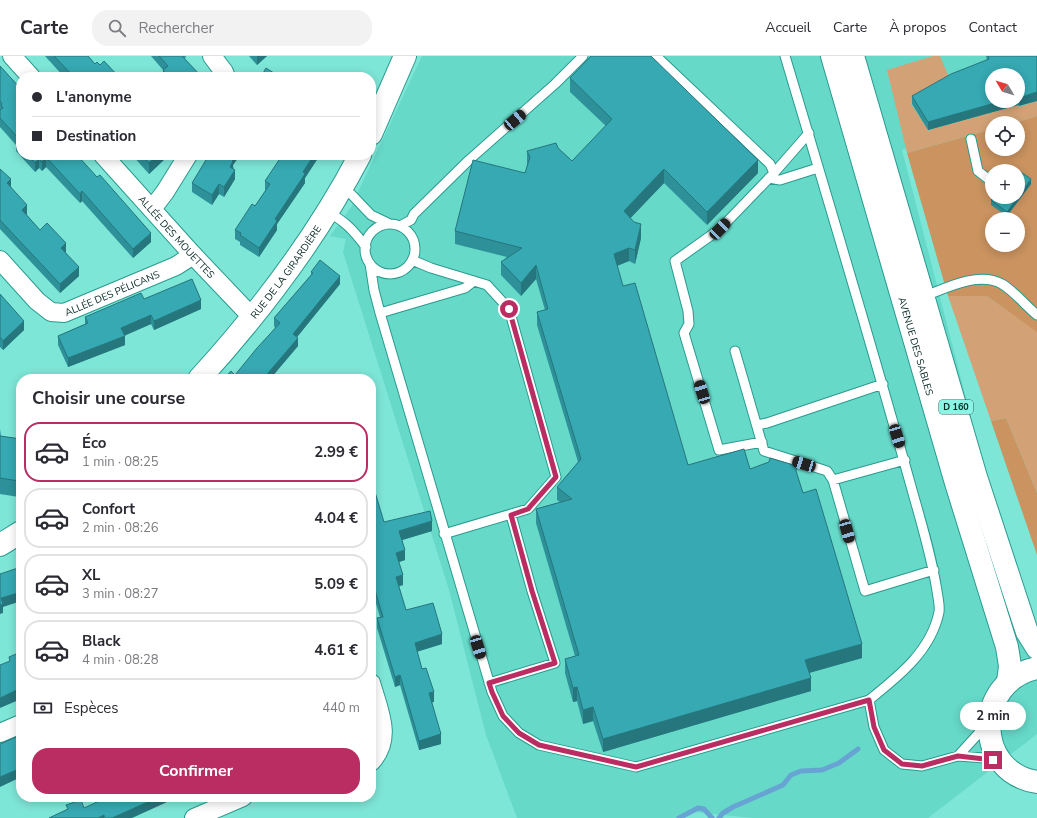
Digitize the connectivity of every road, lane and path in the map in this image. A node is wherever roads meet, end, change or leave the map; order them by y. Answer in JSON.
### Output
{"nodes":[{"id":1,"x":12,"y":56,"type":"edge"},
{"id":2,"x":212,"y":56,"type":"edge"},
{"id":3,"x":405,"y":56,"type":"edge"},
{"id":4,"x":583,"y":56,"type":"edge"},
{"id":5,"x":656,"y":56,"type":"edge"},
{"id":6,"x":785,"y":56,"type":"edge"},
{"id":7,"x":832,"y":56,"type":"edge"},
{"id":8,"x":853,"y":56,"type":"edge"},
{"id":9,"x":26,"y":72,"type":"edge"},
{"id":10,"x":224,"y":72,"type":"edge"},
{"id":11,"x":376,"y":123,"type":"edge"},
{"id":12,"x":809,"y":133,"type":"junction"},
{"id":13,"x":972,"y":139,"type":"dead end"},
{"id":14,"x":108,"y":160,"type":"edge"},
{"id":15,"x":185,"y":160,"type":"edge"},
{"id":16,"x":357,"y":160,"type":"edge"},
{"id":17,"x":818,"y":168,"type":"junction"},
{"id":18,"x":772,"y":175,"type":"junction"},
{"id":19,"x":985,"y":177,"type":"edge"},
{"id":20,"x":343,"y":188,"type":"junction"},
{"id":21,"x":152,"y":209,"type":"junction"},
{"id":22,"x":328,"y":212,"type":"junction"},
{"id":23,"x":390,"y":224,"type":"junction"},
{"id":24,"x":400,"y":226,"type":"junction"},
{"id":25,"x":366,"y":247,"type":"junction"},
{"id":26,"x":193,"y":255,"type":"junction"},
{"id":27,"x":0,"y":260,"type":"edge"},
{"id":28,"x":412,"y":260,"type":"junction"},
{"id":29,"x":370,"y":264,"type":"junction"},
{"id":30,"x":474,"y":280,"type":"junction"},
{"id":31,"x":923,"y":296,"type":"junction"},
{"id":32,"x":1036,"y":312,"type":"edge"},
{"id":33,"x":380,"y":313,"type":"junction"},
{"id":34,"x":252,"y":317,"type":"junction"},
{"id":35,"x":735,"y":351,"type":"dead end"},
{"id":36,"x":203,"y":374,"type":"edge"},
{"id":37,"x":882,"y":384,"type":"junction"},
{"id":38,"x":757,"y":425,"type":"junction"},
{"id":39,"x":762,"y":442,"type":"junction"},
{"id":40,"x":905,"y":460,"type":"junction"},
{"id":41,"x":833,"y":480,"type":"junction"},
{"id":42,"x":511,"y":515,"type":"junction"},
{"id":43,"x":444,"y":534,"type":"junction"},
{"id":44,"x":16,"y":535,"type":"edge"},
{"id":45,"x":0,"y":545,"type":"edge"},
{"id":46,"x":934,"y":570,"type":"junction"},
{"id":47,"x":1037,"y":648,"type":"edge"},
{"id":48,"x":1037,"y":668,"type":"edge"},
{"id":49,"x":1008,"y":682,"type":"junction"},
{"id":50,"x":490,"y":687,"type":"junction"},
{"id":51,"x":869,"y":700,"type":"junction"},
{"id":52,"x":376,"y":701,"type":"edge"},
{"id":53,"x":989,"y":719,"type":"junction"},
{"id":54,"x":16,"y":726,"type":"edge"},
{"id":55,"x":0,"y":733,"type":"edge"},
{"id":56,"x":376,"y":754,"type":"edge"},
{"id":57,"x":958,"y":756,"type":"junction"},
{"id":58,"x":1002,"y":762,"type":"junction"},
{"id":59,"x":1035,"y":783,"type":"edge"},
{"id":60,"x":231,"y":802,"type":"edge"},
{"id":61,"x":194,"y":818,"type":"edge"}],
"edges":[{"from":1,"to":9,"type":"street"},
{"from":2,"to":10,"type":"street"},
{"from":3,"to":11,"type":"main road"},
{"from":4,"to":24,"type":"lane"},
{"from":5,"to":18,"type":"lane"},
{"from":6,"to":12,"type":"lane"},
{"from":7,"to":49,"type":"main road","name":"AVENUE DES SABLES","number":"D 160"},
{"from":8,"to":31,"type":"main road","name":"AVENUE DES SABLES","number":"D 160"},
{"from":12,"to":17,"type":"lane"},
{"from":12,"to":18,"type":"lane"},
{"from":13,"to":19,"type":"lane"},
{"from":14,"to":21,"type":"street","name":"ALLÉE DES MOUETTES"},
{"from":15,"to":21,"type":"street"},
{"from":16,"to":20,"type":"main road","name":"RUE DE LA GIRARDIÈRE"},
{"from":17,"to":18,"type":"lane"},
{"from":17,"to":37,"type":"lane"},
{"from":18,"to":39,"type":"lane"},
{"from":20,"to":22,"type":"main road","name":"RUE DE LA GIRARDIÈRE"},
{"from":20,"to":23,"type":"lane"},
{"from":21,"to":26,"type":"street","name":"ALLÉE DES MOUETTES"},
{"from":22,"to":25,"type":"lane"},
{"from":22,"to":34,"type":"main road","name":"RUE DE LA GIRARDIÈRE"},
{"from":23,"to":24,"type":"lane"},
{"from":23,"to":25,"type":"lane"},
{"from":24,"to":28,"type":"lane"},
{"from":25,"to":29,"type":"lane"},
{"from":26,"to":27,"type":"street","name":"ALLÉE DES PÉLICANS"},
{"from":26,"to":34,"type":"street","name":"ALLÉE DES MOUETTES"},
{"from":28,"to":29,"type":"lane"},
{"from":28,"to":30,"type":"lane"},
{"from":29,"to":33,"type":"lane"},
{"from":30,"to":33,"type":"lane"},
{"from":30,"to":42,"type":"lane"},
{"from":31,"to":32,"type":"lane"},
{"from":31,"to":47,"type":"main road","name":"AVENUE DES SABLES","number":"D 160"},
{"from":33,"to":43,"type":"lane"},
{"from":34,"to":36,"type":"main road","name":"RUE DE LA GIRARDIÈRE"},
{"from":35,"to":38,"type":"lane"},
{"from":37,"to":38,"type":"lane"},
{"from":37,"to":40,"type":"lane"},
{"from":38,"to":39,"type":"lane"},
{"from":39,"to":41,"type":"lane"},
{"from":40,"to":41,"type":"lane"},
{"from":40,"to":46,"type":"lane"},
{"from":41,"to":46,"type":"lane"},
{"from":42,"to":43,"type":"lane"},
{"from":42,"to":50,"type":"lane"},
{"from":43,"to":50,"type":"lane"},
{"from":44,"to":45,"type":"main road"},
{"from":46,"to":51,"type":"lane"},
{"from":48,"to":49,"type":"main road"},
{"from":49,"to":53,"type":"main road"},
{"from":50,"to":51,"type":"lane"},
{"from":51,"to":57,"type":"lane"},
{"from":52,"to":56,"type":"street"},
{"from":53,"to":57,"type":"lane"},
{"from":53,"to":58,"type":"main road"},
{"from":54,"to":55,"type":"street"},
{"from":57,"to":58,"type":"lane"},
{"from":58,"to":59,"type":"main road"},
{"from":60,"to":61,"type":"street"}]}
